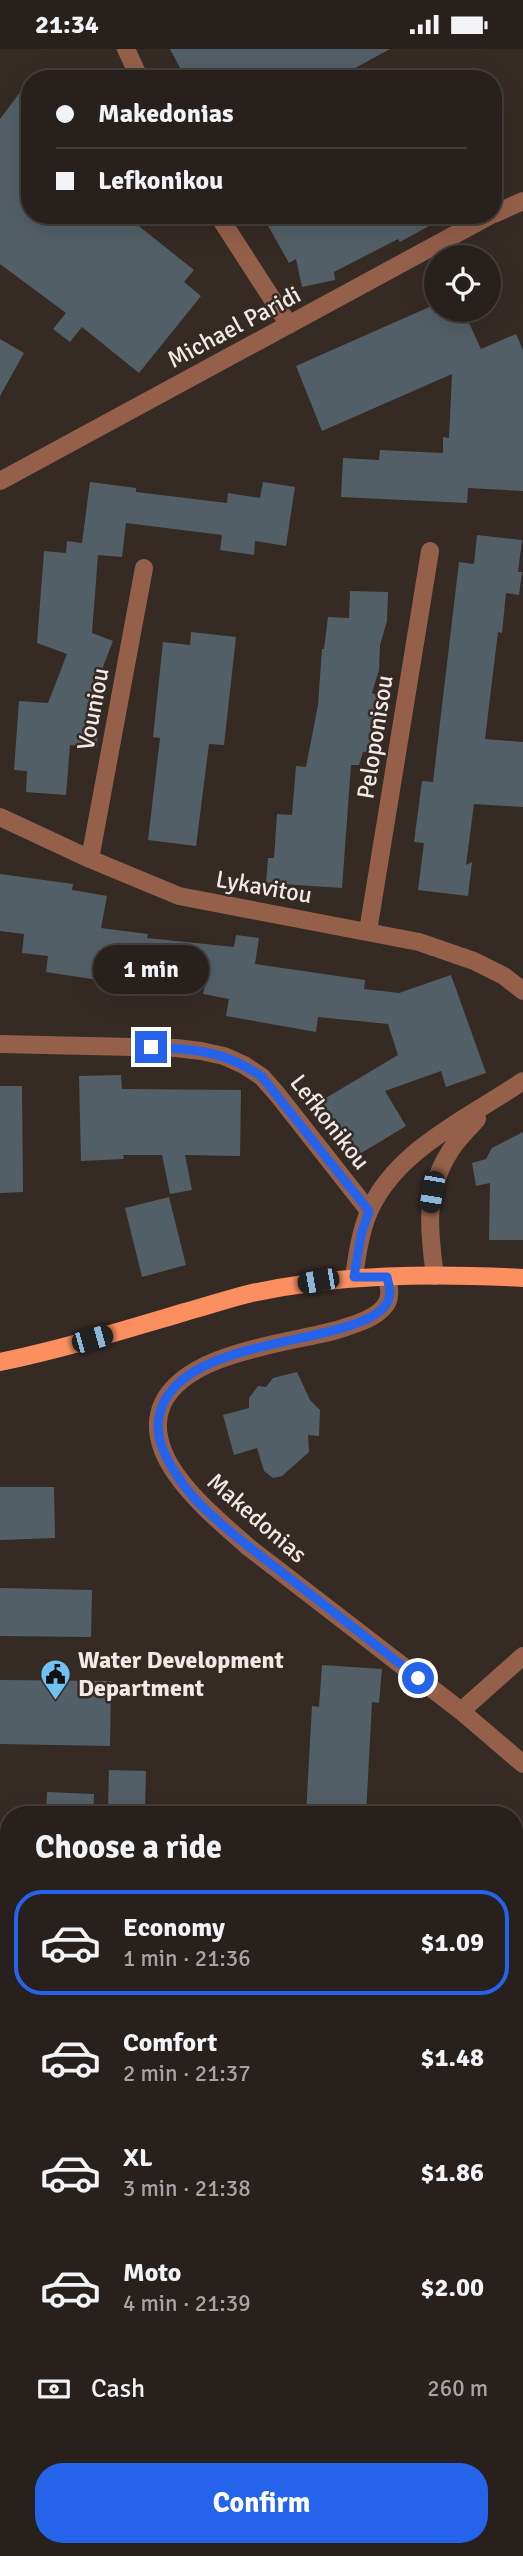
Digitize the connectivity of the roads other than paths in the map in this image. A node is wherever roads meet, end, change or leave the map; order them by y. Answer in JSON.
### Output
{"nodes":[{"id":1,"x":126,"y":49,"type":"edge"},
{"id":2,"x":136,"y":70,"type":"edge"},
{"id":3,"x":523,"y":201,"type":"edge"},
{"id":4,"x":502,"y":210,"type":"edge"},
{"id":5,"x":224,"y":224,"type":"edge"},
{"id":6,"x":475,"y":224,"type":"edge"},
{"id":7,"x":289,"y":325,"type":"junction"},
{"id":8,"x":0,"y":481,"type":"edge"},
{"id":9,"x":430,"y":551,"type":"dead end"},
{"id":10,"x":144,"y":568,"type":"dead end"},
{"id":11,"x":0,"y":817,"type":"edge"},
{"id":12,"x":90,"y":859,"type":"junction"},
{"id":13,"x":368,"y":931,"type":"junction"},
{"id":14,"x":523,"y":991,"type":"edge"},
{"id":15,"x":0,"y":1044,"type":"edge"},
{"id":16,"x":523,"y":1081,"type":"edge"},
{"id":17,"x":491,"y":1103,"type":"junction"},
{"id":18,"x":369,"y":1211,"type":"junction"},
{"id":19,"x":435,"y":1276,"type":"junction"},
{"id":20,"x":354,"y":1277,"type":"junction"},
{"id":21,"x":387,"y":1277,"type":"junction"},
{"id":22,"x":523,"y":1278,"type":"edge"},
{"id":23,"x":0,"y":1362,"type":"edge"},
{"id":24,"x":523,"y":1656,"type":"edge"},
{"id":25,"x":461,"y":1711,"type":"junction"},
{"id":26,"x":523,"y":1764,"type":"edge"}],
"edges":[{"from":1,"to":2,"type":"street"},
{"from":3,"to":4,"type":"street","name":"Michael Paridi"},
{"from":5,"to":7,"type":"street"},
{"from":6,"to":7,"type":"street","name":"Michael Paridi"},
{"from":7,"to":8,"type":"street","name":"Michael Paridi"},
{"from":9,"to":13,"type":"street","name":"Peloponisou"},
{"from":10,"to":12,"type":"street","name":"Vouniou"},
{"from":11,"to":12,"type":"street","name":"Lykavitou"},
{"from":12,"to":13,"type":"street","name":"Lykavitou"},
{"from":13,"to":14,"type":"street","name":"Lykavitou"},
{"from":15,"to":18,"type":"street","name":"Lefkonikou"},
{"from":16,"to":17,"type":"street"},
{"from":17,"to":18,"type":"street"},
{"from":17,"to":19,"type":"street"},
{"from":18,"to":20,"type":"street"},
{"from":19,"to":21,"type":"main road"},
{"from":19,"to":22,"type":"main road"},
{"from":20,"to":21,"type":"main road"},
{"from":20,"to":23,"type":"main road"},
{"from":21,"to":25,"type":"street","name":"Makedonias"},
{"from":24,"to":25,"type":"street"},
{"from":25,"to":26,"type":"street","name":"Makedonias"}]}
